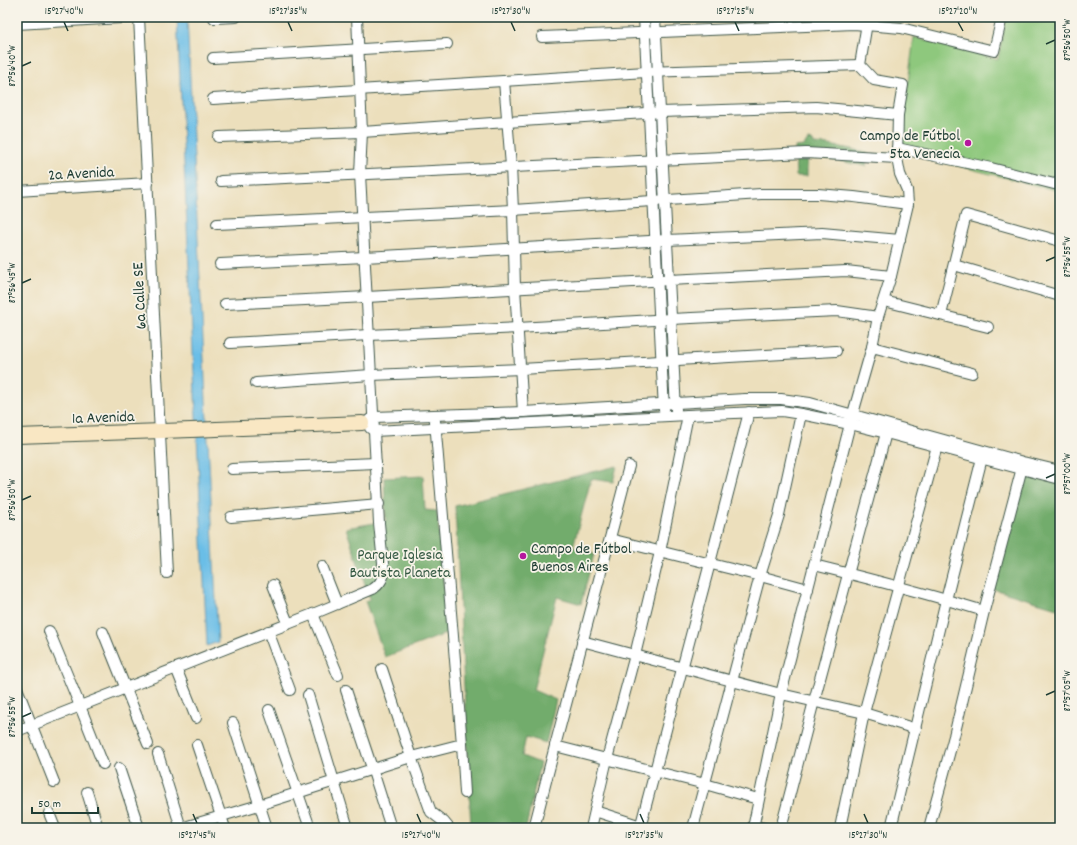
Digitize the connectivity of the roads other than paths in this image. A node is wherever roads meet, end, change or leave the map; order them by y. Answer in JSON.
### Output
{"nodes":[{"id":1,"x":139,"y":17,"type":"edge"},
{"id":2,"x":236,"y":17,"type":"edge"},
{"id":3,"x":357,"y":17,"type":"edge"},
{"id":4,"x":644,"y":17,"type":"edge"},
{"id":5,"x":655,"y":17,"type":"edge"},
{"id":6,"x":828,"y":17,"type":"edge"},
{"id":7,"x":1002,"y":17,"type":"edge"},
{"id":8,"x":214,"y":18,"type":"dead end"},
{"id":9,"x":853,"y":20,"type":"edge"},
{"id":10,"x":868,"y":21,"type":"edge"},
{"id":11,"x":17,"y":24,"type":"edge"},
{"id":12,"x":841,"y":24,"type":"junction"},
{"id":13,"x":656,"y":33,"type":"junction"},
{"id":14,"x":644,"y":34,"type":"junction"},
{"id":15,"x":542,"y":37,"type":"dead end"},
{"id":16,"x":447,"y":44,"type":"dead end"},
{"id":17,"x":358,"y":50,"type":"junction"},
{"id":18,"x":213,"y":58,"type":"dead end"},
{"id":19,"x":860,"y":65,"type":"junction"},
{"id":20,"x":658,"y":71,"type":"junction"},
{"id":21,"x":646,"y":72,"type":"junction"},
{"id":22,"x":504,"y":81,"type":"junction"},
{"id":23,"x":360,"y":89,"type":"junction"},
{"id":24,"x":214,"y":99,"type":"dead end"},
{"id":25,"x":660,"y":112,"type":"junction"},
{"id":26,"x":649,"y":113,"type":"junction"},
{"id":27,"x":898,"y":115,"type":"junction"},
{"id":28,"x":507,"y":122,"type":"junction"},
{"id":29,"x":362,"y":132,"type":"junction"},
{"id":30,"x":219,"y":137,"type":"dead end"},
{"id":31,"x":897,"y":153,"type":"junction"},
{"id":32,"x":651,"y":160,"type":"junction"},
{"id":33,"x":663,"y":160,"type":"junction"},
{"id":34,"x":511,"y":166,"type":"junction"},
{"id":35,"x":360,"y":174,"type":"junction"},
{"id":36,"x":220,"y":181,"type":"dead end"},
{"id":37,"x":1060,"y":182,"type":"edge"},
{"id":38,"x":148,"y":183,"type":"junction"},
{"id":39,"x":17,"y":191,"type":"edge"},
{"id":40,"x":665,"y":201,"type":"junction"},
{"id":41,"x":653,"y":202,"type":"junction"},
{"id":42,"x":908,"y":204,"type":"junction"},
{"id":43,"x":514,"y":210,"type":"junction"},
{"id":44,"x":362,"y":217,"type":"junction"},
{"id":45,"x":217,"y":224,"type":"dead end"},
{"id":46,"x":667,"y":240,"type":"junction"},
{"id":47,"x":900,"y":240,"type":"junction"},
{"id":48,"x":655,"y":241,"type":"junction"},
{"id":49,"x":1060,"y":241,"type":"edge"},
{"id":50,"x":515,"y":249,"type":"junction"},
{"id":51,"x":364,"y":257,"type":"junction"},
{"id":52,"x":220,"y":264,"type":"dead end"},
{"id":53,"x":954,"y":265,"type":"junction"},
{"id":54,"x":891,"y":276,"type":"junction"},
{"id":55,"x":657,"y":280,"type":"junction"},
{"id":56,"x":669,"y":280,"type":"junction"},
{"id":57,"x":515,"y":288,"type":"junction"},
{"id":58,"x":1060,"y":296,"type":"edge"},
{"id":59,"x":367,"y":297,"type":"junction"},
{"id":60,"x":884,"y":301,"type":"junction"},
{"id":61,"x":225,"y":304,"type":"dead end"},
{"id":62,"x":942,"y":315,"type":"junction"},
{"id":63,"x":878,"y":317,"type":"junction"},
{"id":64,"x":672,"y":318,"type":"junction"},
{"id":65,"x":660,"y":319,"type":"junction"},
{"id":66,"x":988,"y":327,"type":"dead end"},
{"id":67,"x":518,"y":328,"type":"junction"},
{"id":68,"x":369,"y":335,"type":"junction"},
{"id":69,"x":230,"y":343,"type":"dead end"},
{"id":70,"x":872,"y":347,"type":"junction"},
{"id":71,"x":836,"y":351,"type":"dead end"},
{"id":72,"x":662,"y":360,"type":"junction"},
{"id":73,"x":674,"y":360,"type":"junction"},
{"id":74,"x":521,"y":368,"type":"junction"},
{"id":75,"x":972,"y":373,"type":"dead end"},
{"id":76,"x":371,"y":375,"type":"junction"},
{"id":77,"x":256,"y":383,"type":"dead end"},
{"id":78,"x":675,"y":404,"type":"junction"},
{"id":79,"x":663,"y":405,"type":"junction"},
{"id":80,"x":523,"y":412,"type":"junction"},
{"id":81,"x":749,"y":412,"type":"junction"},
{"id":82,"x":801,"y":414,"type":"junction"},
{"id":83,"x":435,"y":415,"type":"junction"},
{"id":84,"x":688,"y":415,"type":"junction"},
{"id":85,"x":664,"y":416,"type":"junction"},
{"id":86,"x":676,"y":416,"type":"junction"},
{"id":87,"x":368,"y":420,"type":"junction"},
{"id":88,"x":852,"y":420,"type":"junction"},
{"id":89,"x":435,"y":428,"type":"junction"},
{"id":90,"x":160,"y":431,"type":"junction"},
{"id":91,"x":374,"y":431,"type":"junction"},
{"id":92,"x":886,"y":433,"type":"junction"},
{"id":93,"x":17,"y":436,"type":"edge"},
{"id":94,"x":937,"y":446,"type":"junction"},
{"id":95,"x":982,"y":458,"type":"junction"},
{"id":96,"x":376,"y":463,"type":"junction"},
{"id":97,"x":1022,"y":465,"type":"junction"},
{"id":98,"x":629,"y":466,"type":"dead end"},
{"id":99,"x":232,"y":469,"type":"dead end"},
{"id":100,"x":1060,"y":471,"type":"edge"},
{"id":101,"x":1060,"y":479,"type":"edge"},
{"id":102,"x":379,"y":504,"type":"junction"},
{"id":103,"x":231,"y":517,"type":"dead end"},
{"id":104,"x":610,"y":539,"type":"junction"},
{"id":105,"x":660,"y":552,"type":"junction"},
{"id":106,"x":710,"y":563,"type":"junction"},
{"id":107,"x":814,"y":565,"type":"junction"},
{"id":108,"x":322,"y":566,"type":"dead end"},
{"id":109,"x":167,"y":573,"type":"dead end"},
{"id":110,"x":848,"y":573,"type":"junction"},
{"id":111,"x":760,"y":576,"type":"junction"},
{"id":112,"x":273,"y":584,"type":"dead end"},
{"id":113,"x":898,"y":587,"type":"junction"},
{"id":114,"x":808,"y":589,"type":"junction"},
{"id":115,"x":946,"y":600,"type":"junction"},
{"id":116,"x":337,"y":604,"type":"junction"},
{"id":117,"x":984,"y":611,"type":"junction"},
{"id":118,"x":313,"y":614,"type":"junction"},
{"id":119,"x":288,"y":623,"type":"junction"},
{"id":120,"x":49,"y":631,"type":"dead end"},
{"id":121,"x":268,"y":631,"type":"junction"},
{"id":122,"x":104,"y":632,"type":"dead end"},
{"id":123,"x":582,"y":641,"type":"junction"},
{"id":124,"x":635,"y":655,"type":"junction"},
{"id":125,"x":176,"y":668,"type":"junction"},
{"id":126,"x":682,"y":668,"type":"junction"},
{"id":127,"x":382,"y":669,"type":"dead end"},
{"id":128,"x":338,"y":675,"type":"dead end"},
{"id":129,"x":732,"y":681,"type":"junction"},
{"id":130,"x":17,"y":688,"type":"edge"},
{"id":131,"x":126,"y":688,"type":"junction"},
{"id":132,"x":290,"y":690,"type":"dead end"},
{"id":133,"x":346,"y":690,"type":"dead end"},
{"id":134,"x":781,"y":694,"type":"junction"},
{"id":135,"x":308,"y":695,"type":"dead end"},
{"id":136,"x":814,"y":701,"type":"junction"},
{"id":137,"x":80,"y":706,"type":"junction"},
{"id":138,"x":269,"y":710,"type":"dead end"},
{"id":139,"x":864,"y":713,"type":"junction"},
{"id":140,"x":196,"y":718,"type":"dead end"},
{"id":141,"x":233,"y":724,"type":"dead end"},
{"id":142,"x":32,"y":725,"type":"junction"},
{"id":143,"x":916,"y":729,"type":"junction"},
{"id":144,"x":17,"y":731,"type":"edge"},
{"id":145,"x":148,"y":744,"type":"dead end"},
{"id":146,"x":462,"y":744,"type":"junction"},
{"id":147,"x":197,"y":745,"type":"dead end"},
{"id":148,"x":554,"y":746,"type":"junction"},
{"id":149,"x":158,"y":754,"type":"dead end"},
{"id":150,"x":411,"y":757,"type":"junction"},
{"id":151,"x":607,"y":759,"type":"junction"},
{"id":152,"x":102,"y":764,"type":"dead end"},
{"id":153,"x":119,"y":768,"type":"dead end"},
{"id":154,"x":372,"y":768,"type":"junction"},
{"id":155,"x":655,"y":772,"type":"junction"},
{"id":156,"x":333,"y":781,"type":"junction"},
{"id":157,"x":54,"y":782,"type":"dead end"},
{"id":158,"x":705,"y":784,"type":"junction"},
{"id":159,"x":87,"y":792,"type":"dead end"},
{"id":160,"x":298,"y":792,"type":"junction"},
{"id":161,"x":465,"y":793,"type":"dead end"},
{"id":162,"x":758,"y":799,"type":"junction"},
{"id":163,"x":260,"y":805,"type":"junction"},
{"id":164,"x":595,"y":811,"type":"junction"},
{"id":165,"x":49,"y":813,"type":"dead end"},
{"id":166,"x":220,"y":816,"type":"junction"},
{"id":167,"x":641,"y":827,"type":"edge"},
{"id":168,"x":753,"y":827,"type":"edge"},
{"id":169,"x":54,"y":828,"type":"edge"},
{"id":170,"x":98,"y":828,"type":"edge"},
{"id":171,"x":139,"y":828,"type":"edge"},
{"id":172,"x":181,"y":828,"type":"edge"},
{"id":173,"x":225,"y":828,"type":"edge"},
{"id":174,"x":267,"y":828,"type":"edge"},
{"id":175,"x":310,"y":828,"type":"edge"},
{"id":176,"x":348,"y":828,"type":"edge"},
{"id":177,"x":391,"y":828,"type":"edge"},
{"id":178,"x":449,"y":828,"type":"edge"},
{"id":179,"x":534,"y":828,"type":"edge"},
{"id":180,"x":591,"y":828,"type":"edge"},
{"id":181,"x":693,"y":828,"type":"edge"},
{"id":182,"x":764,"y":828,"type":"edge"},
{"id":183,"x":781,"y":828,"type":"edge"},
{"id":184,"x":840,"y":828,"type":"edge"},
{"id":185,"x":891,"y":828,"type":"edge"},
{"id":186,"x":930,"y":828,"type":"edge"}],
"edges":[{"from":1,"to":11,"type":"street"},
{"from":1,"to":38,"type":"street","name":"6a Calle SE"},
{"from":2,"to":8,"type":"street"},
{"from":3,"to":17,"type":"street"},
{"from":4,"to":14,"type":"street"},
{"from":5,"to":13,"type":"street"},
{"from":6,"to":12,"type":"street"},
{"from":7,"to":10,"type":"street"},
{"from":9,"to":10,"type":"street"},
{"from":9,"to":12,"type":"street"},
{"from":10,"to":19,"type":"street"},
{"from":12,"to":13,"type":"street"},
{"from":13,"to":14,"type":"street"},
{"from":13,"to":20,"type":"street"},
{"from":14,"to":15,"type":"street"},
{"from":14,"to":21,"type":"street"},
{"from":16,"to":17,"type":"street"},
{"from":17,"to":18,"type":"street"},
{"from":17,"to":23,"type":"street"},
{"from":19,"to":20,"type":"street"},
{"from":19,"to":27,"type":"street"},
{"from":20,"to":21,"type":"street"},
{"from":20,"to":25,"type":"street"},
{"from":21,"to":22,"type":"street"},
{"from":21,"to":26,"type":"street"},
{"from":22,"to":23,"type":"street"},
{"from":22,"to":28,"type":"street"},
{"from":23,"to":24,"type":"street"},
{"from":23,"to":29,"type":"street"},
{"from":25,"to":26,"type":"street"},
{"from":25,"to":27,"type":"street"},
{"from":25,"to":33,"type":"street"},
{"from":26,"to":28,"type":"street"},
{"from":26,"to":32,"type":"street"},
{"from":27,"to":31,"type":"street"},
{"from":28,"to":29,"type":"street"},
{"from":28,"to":34,"type":"street"},
{"from":29,"to":30,"type":"street"},
{"from":29,"to":35,"type":"street"},
{"from":31,"to":33,"type":"street"},
{"from":31,"to":37,"type":"street"},
{"from":31,"to":42,"type":"street"},
{"from":32,"to":33,"type":"street"},
{"from":32,"to":34,"type":"street"},
{"from":32,"to":41,"type":"street"},
{"from":33,"to":40,"type":"street"},
{"from":34,"to":35,"type":"street"},
{"from":34,"to":43,"type":"street"},
{"from":35,"to":36,"type":"street"},
{"from":35,"to":44,"type":"street"},
{"from":38,"to":39,"type":"street","name":"2a Avenida"},
{"from":38,"to":90,"type":"street","name":"6a Calle SE"},
{"from":40,"to":41,"type":"street"},
{"from":40,"to":42,"type":"street"},
{"from":40,"to":46,"type":"street"},
{"from":41,"to":43,"type":"street"},
{"from":41,"to":48,"type":"street"},
{"from":42,"to":47,"type":"street"},
{"from":43,"to":44,"type":"street"},
{"from":43,"to":50,"type":"street"},
{"from":44,"to":45,"type":"street"},
{"from":44,"to":51,"type":"street"},
{"from":46,"to":47,"type":"street"},
{"from":46,"to":48,"type":"street"},
{"from":46,"to":56,"type":"street"},
{"from":47,"to":54,"type":"street"},
{"from":48,"to":50,"type":"street"},
{"from":48,"to":55,"type":"street"},
{"from":49,"to":53,"type":"street"},
{"from":50,"to":51,"type":"street"},
{"from":50,"to":57,"type":"street"},
{"from":51,"to":52,"type":"street"},
{"from":51,"to":59,"type":"street"},
{"from":53,"to":58,"type":"street"},
{"from":53,"to":62,"type":"street"},
{"from":54,"to":56,"type":"street"},
{"from":54,"to":60,"type":"street"},
{"from":55,"to":56,"type":"street"},
{"from":55,"to":57,"type":"street"},
{"from":55,"to":65,"type":"street"},
{"from":56,"to":64,"type":"street"},
{"from":57,"to":59,"type":"street"},
{"from":57,"to":67,"type":"street"},
{"from":59,"to":61,"type":"street"},
{"from":59,"to":68,"type":"street"},
{"from":60,"to":62,"type":"street"},
{"from":60,"to":63,"type":"street"},
{"from":62,"to":66,"type":"street"},
{"from":63,"to":64,"type":"street"},
{"from":63,"to":70,"type":"street"},
{"from":64,"to":65,"type":"street"},
{"from":64,"to":73,"type":"street"},
{"from":65,"to":67,"type":"street"},
{"from":65,"to":72,"type":"street"},
{"from":67,"to":68,"type":"street"},
{"from":67,"to":74,"type":"street"},
{"from":68,"to":69,"type":"street"},
{"from":68,"to":76,"type":"street"},
{"from":70,"to":75,"type":"street"},
{"from":70,"to":88,"type":"street"},
{"from":71,"to":73,"type":"street"},
{"from":72,"to":73,"type":"street"},
{"from":72,"to":74,"type":"street"},
{"from":72,"to":79,"type":"street"},
{"from":73,"to":78,"type":"street"},
{"from":74,"to":76,"type":"street"},
{"from":74,"to":80,"type":"street"},
{"from":76,"to":77,"type":"street"},
{"from":76,"to":87,"type":"street"},
{"from":78,"to":79,"type":"street"},
{"from":78,"to":86,"type":"street"},
{"from":78,"to":88,"type":"street"},
{"from":79,"to":80,"type":"street"},
{"from":79,"to":85,"type":"street"},
{"from":80,"to":83,"type":"street"},
{"from":81,"to":82,"type":"street"},
{"from":81,"to":84,"type":"street"},
{"from":81,"to":106,"type":"street"},
{"from":82,"to":88,"type":"street"},
{"from":82,"to":111,"type":"street"},
{"from":83,"to":87,"type":"street"},
{"from":83,"to":89,"type":"street"},
{"from":84,"to":86,"type":"street"},
{"from":84,"to":105,"type":"street"},
{"from":85,"to":86,"type":"street"},
{"from":85,"to":89,"type":"street"},
{"from":87,"to":90,"type":"street","name":"1a Avenida"},
{"from":87,"to":91,"type":"street"},
{"from":88,"to":92,"type":"street"},
{"from":88,"to":97,"type":"street"},
{"from":88,"to":107,"type":"street"},
{"from":89,"to":91,"type":"street"},
{"from":89,"to":146,"type":"street"},
{"from":90,"to":93,"type":"street","name":"1a Avenida"},
{"from":90,"to":109,"type":"street","name":"6a Calle SE"},
{"from":91,"to":96,"type":"street"},
{"from":92,"to":94,"type":"street"},
{"from":92,"to":110,"type":"street"},
{"from":94,"to":95,"type":"street"},
{"from":94,"to":113,"type":"street"},
{"from":95,"to":97,"type":"street"},
{"from":95,"to":115,"type":"street"},
{"from":96,"to":99,"type":"street"},
{"from":96,"to":102,"type":"street"},
{"from":97,"to":100,"type":"street"},
{"from":97,"to":101,"type":"street"},
{"from":97,"to":117,"type":"street"},
{"from":98,"to":104,"type":"street"},
{"from":102,"to":103,"type":"street"},
{"from":102,"to":116,"type":"street"},
{"from":104,"to":105,"type":"street"},
{"from":104,"to":123,"type":"street"},
{"from":105,"to":106,"type":"street"},
{"from":105,"to":124,"type":"street"},
{"from":106,"to":111,"type":"street"},
{"from":106,"to":126,"type":"street"},
{"from":107,"to":110,"type":"street"},
{"from":107,"to":114,"type":"street"},
{"from":108,"to":116,"type":"street"},
{"from":110,"to":113,"type":"street"},
{"from":110,"to":136,"type":"street"},
{"from":111,"to":114,"type":"street"},
{"from":111,"to":129,"type":"street"},
{"from":112,"to":119,"type":"street"},
{"from":113,"to":115,"type":"street"},
{"from":113,"to":139,"type":"street"},
{"from":114,"to":134,"type":"street"},
{"from":115,"to":117,"type":"street"},
{"from":115,"to":143,"type":"street"},
{"from":116,"to":118,"type":"street"},
{"from":117,"to":186,"type":"street"},
{"from":118,"to":119,"type":"street"},
{"from":118,"to":128,"type":"street"},
{"from":119,"to":121,"type":"street"},
{"from":120,"to":137,"type":"street"},
{"from":121,"to":125,"type":"street"},
{"from":121,"to":132,"type":"street"},
{"from":122,"to":131,"type":"street"},
{"from":123,"to":124,"type":"street"},
{"from":123,"to":148,"type":"street"},
{"from":124,"to":126,"type":"street"},
{"from":124,"to":151,"type":"street"},
{"from":125,"to":131,"type":"street"},
{"from":125,"to":140,"type":"street"},
{"from":126,"to":129,"type":"street"},
{"from":126,"to":155,"type":"street"},
{"from":127,"to":150,"type":"street"},
{"from":129,"to":134,"type":"street"},
{"from":129,"to":158,"type":"street"},
{"from":130,"to":142,"type":"street"},
{"from":131,"to":137,"type":"street"},
{"from":131,"to":145,"type":"street"},
{"from":133,"to":154,"type":"street"},
{"from":134,"to":136,"type":"street"},
{"from":134,"to":162,"type":"street"},
{"from":135,"to":156,"type":"street"},
{"from":136,"to":139,"type":"street"},
{"from":136,"to":183,"type":"street"},
{"from":137,"to":142,"type":"street"},
{"from":137,"to":152,"type":"street"},
{"from":138,"to":160,"type":"street"},
{"from":139,"to":143,"type":"street"},
{"from":139,"to":184,"type":"street"},
{"from":141,"to":163,"type":"street"},
{"from":142,"to":144,"type":"street"},
{"from":142,"to":157,"type":"street"},
{"from":143,"to":185,"type":"street"},
{"from":146,"to":150,"type":"street"},
{"from":146,"to":161,"type":"street"},
{"from":147,"to":166,"type":"street"},
{"from":148,"to":151,"type":"street"},
{"from":148,"to":179,"type":"street"},
{"from":149,"to":172,"type":"street"},
{"from":150,"to":154,"type":"street"},
{"from":150,"to":178,"type":"street"},
{"from":151,"to":155,"type":"street"},
{"from":151,"to":164,"type":"street"},
{"from":153,"to":171,"type":"street"},
{"from":154,"to":156,"type":"street"},
{"from":154,"to":177,"type":"street"},
{"from":155,"to":158,"type":"street"},
{"from":155,"to":167,"type":"street"},
{"from":156,"to":160,"type":"street"},
{"from":156,"to":176,"type":"street"},
{"from":158,"to":162,"type":"street"},
{"from":158,"to":181,"type":"street"},
{"from":159,"to":170,"type":"street"},
{"from":160,"to":163,"type":"street"},
{"from":160,"to":175,"type":"street"},
{"from":162,"to":168,"type":"street"},
{"from":163,"to":166,"type":"street"},
{"from":163,"to":174,"type":"street"},
{"from":164,"to":167,"type":"street"},
{"from":164,"to":180,"type":"street"},
{"from":165,"to":169,"type":"street"},
{"from":166,"to":172,"type":"street"},
{"from":166,"to":173,"type":"street"},
{"from":168,"to":182,"type":"street"}]}
